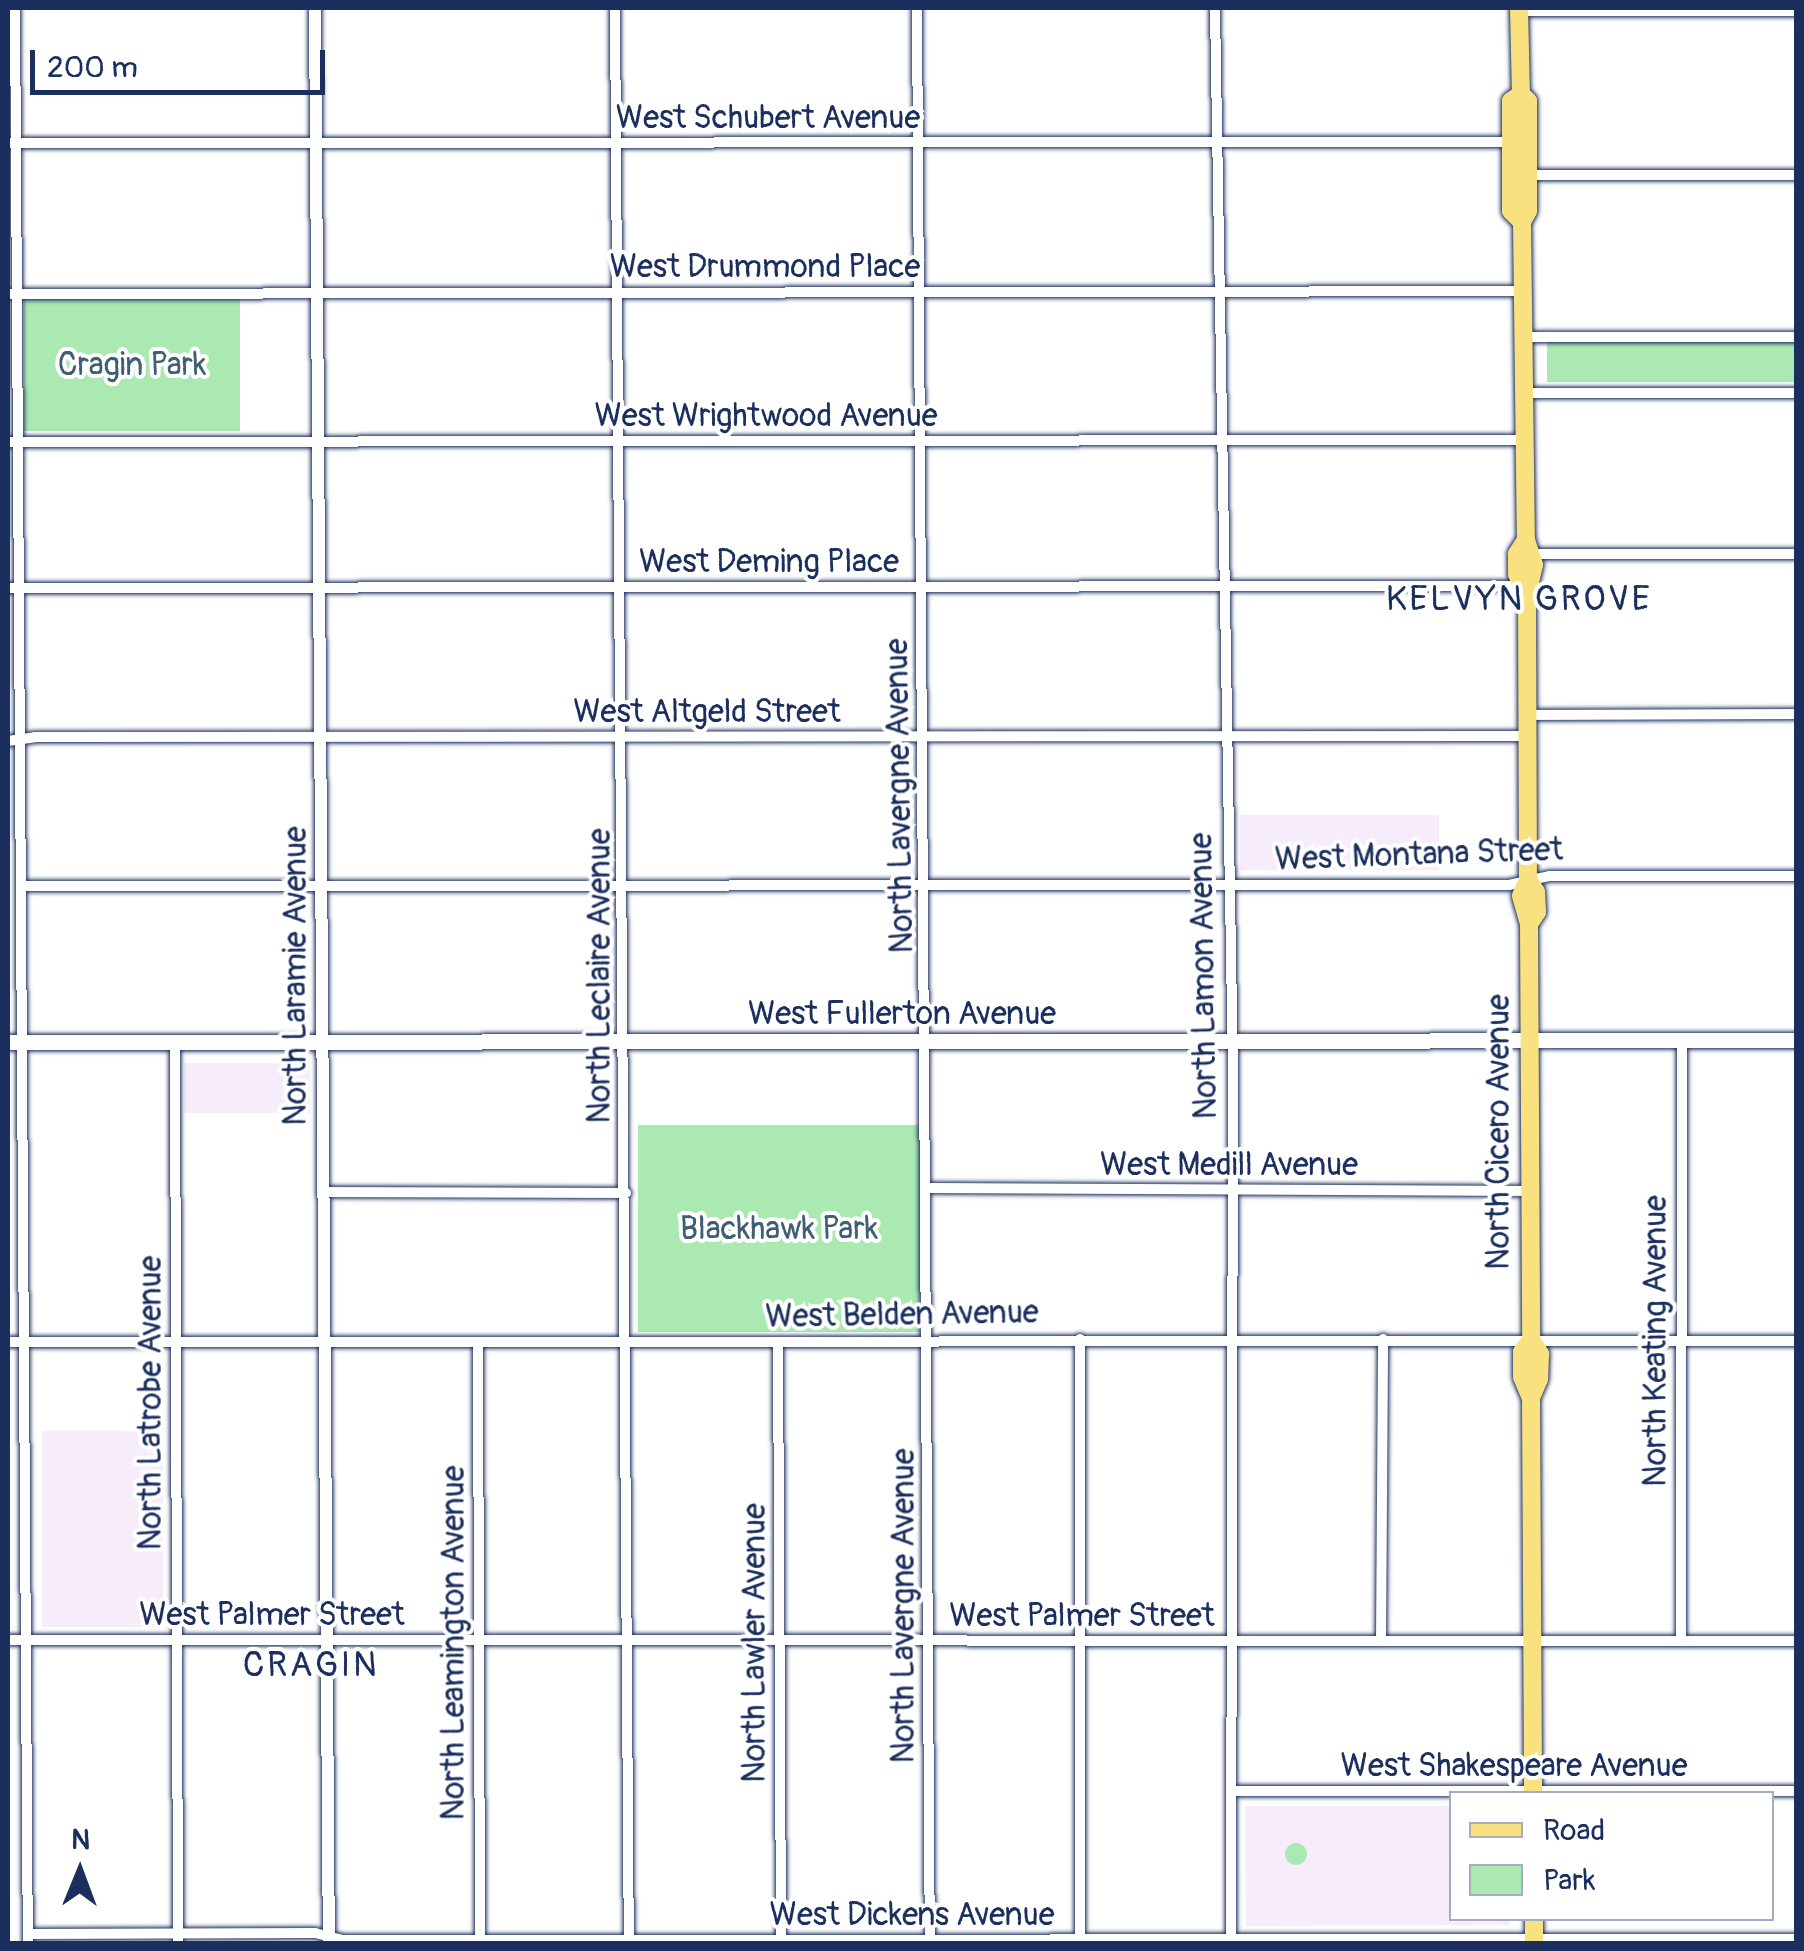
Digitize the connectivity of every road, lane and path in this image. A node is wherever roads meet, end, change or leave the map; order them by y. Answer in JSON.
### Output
{"nodes":[{"id":1,"x":15,"y":8,"type":"edge"},
{"id":2,"x":314,"y":8,"type":"edge"},
{"id":3,"x":615,"y":8,"type":"edge"},
{"id":4,"x":916,"y":8,"type":"edge"},
{"id":5,"x":1215,"y":8,"type":"edge"},
{"id":6,"x":1519,"y":9,"type":"edge"},
{"id":7,"x":1796,"y":11,"type":"edge"},
{"id":8,"x":918,"y":142,"type":"junction"},
{"id":9,"x":1217,"y":142,"type":"junction"},
{"id":10,"x":1520,"y":142,"type":"junction"},
{"id":11,"x":12,"y":143,"type":"edge"},
{"id":12,"x":316,"y":143,"type":"junction"},
{"id":13,"x":617,"y":143,"type":"junction"},
{"id":14,"x":1520,"y":175,"type":"junction"},
{"id":15,"x":1796,"y":175,"type":"edge"},
{"id":16,"x":1219,"y":291,"type":"junction"},
{"id":17,"x":1523,"y":291,"type":"junction"},
{"id":18,"x":920,"y":292,"type":"junction"},
{"id":19,"x":318,"y":293,"type":"junction"},
{"id":20,"x":618,"y":293,"type":"junction"},
{"id":21,"x":12,"y":294,"type":"edge"},
{"id":22,"x":1524,"y":337,"type":"junction"},
{"id":23,"x":1796,"y":337,"type":"edge"},
{"id":24,"x":1524,"y":393,"type":"junction"},
{"id":25,"x":1796,"y":393,"type":"edge"},
{"id":26,"x":921,"y":440,"type":"junction"},
{"id":27,"x":1221,"y":440,"type":"junction"},
{"id":28,"x":1525,"y":440,"type":"junction"},
{"id":29,"x":319,"y":441,"type":"junction"},
{"id":30,"x":620,"y":441,"type":"junction"},
{"id":31,"x":13,"y":442,"type":"edge"},
{"id":32,"x":1530,"y":547,"type":"junction"},
{"id":33,"x":1796,"y":554,"type":"edge"},
{"id":34,"x":1223,"y":586,"type":"junction"},
{"id":35,"x":621,"y":587,"type":"junction"},
{"id":36,"x":922,"y":587,"type":"junction"},
{"id":37,"x":14,"y":588,"type":"edge"},
{"id":38,"x":320,"y":588,"type":"junction"},
{"id":39,"x":1526,"y":589,"type":"junction"},
{"id":40,"x":1796,"y":714,"type":"edge"},
{"id":41,"x":1527,"y":715,"type":"junction"},
{"id":42,"x":1225,"y":736,"type":"junction"},
{"id":43,"x":1527,"y":736,"type":"junction"},
{"id":44,"x":623,"y":737,"type":"junction"},
{"id":45,"x":924,"y":737,"type":"junction"},
{"id":46,"x":322,"y":738,"type":"junction"},
{"id":47,"x":22,"y":739,"type":"junction"},
{"id":48,"x":8,"y":741,"type":"edge"},
{"id":49,"x":1796,"y":876,"type":"edge"},
{"id":50,"x":1528,"y":880,"type":"junction"},
{"id":51,"x":323,"y":885,"type":"junction"},
{"id":52,"x":624,"y":885,"type":"junction"},
{"id":53,"x":926,"y":885,"type":"junction"},
{"id":54,"x":1227,"y":885,"type":"junction"},
{"id":55,"x":23,"y":886,"type":"junction"},
{"id":56,"x":1230,"y":1040,"type":"junction"},
{"id":57,"x":1529,"y":1040,"type":"junction"},
{"id":58,"x":1682,"y":1040,"type":"junction"},
{"id":59,"x":1796,"y":1040,"type":"edge"},
{"id":60,"x":927,"y":1041,"type":"junction"},
{"id":61,"x":16,"y":1042,"type":"edge"},
{"id":62,"x":175,"y":1042,"type":"junction"},
{"id":63,"x":324,"y":1042,"type":"junction"},
{"id":64,"x":626,"y":1042,"type":"junction"},
{"id":65,"x":928,"y":1188,"type":"junction"},
{"id":66,"x":1233,"y":1190,"type":"junction"},
{"id":67,"x":325,"y":1192,"type":"junction"},
{"id":68,"x":626,"y":1192,"type":"junction"},
{"id":69,"x":1530,"y":1192,"type":"junction"},
{"id":70,"x":1080,"y":1339,"type":"junction"},
{"id":71,"x":1383,"y":1339,"type":"junction"},
{"id":72,"x":928,"y":1340,"type":"junction"},
{"id":73,"x":1232,"y":1340,"type":"junction"},
{"id":74,"x":1530,"y":1340,"type":"junction"},
{"id":75,"x":1681,"y":1340,"type":"junction"},
{"id":76,"x":1796,"y":1341,"type":"edge"},
{"id":77,"x":8,"y":1342,"type":"edge"},
{"id":78,"x":26,"y":1342,"type":"junction"},
{"id":79,"x":176,"y":1342,"type":"junction"},
{"id":80,"x":326,"y":1342,"type":"junction"},
{"id":81,"x":478,"y":1342,"type":"junction"},
{"id":82,"x":627,"y":1342,"type":"junction"},
{"id":83,"x":778,"y":1342,"type":"junction"},
{"id":84,"x":8,"y":1640,"type":"edge"},
{"id":85,"x":27,"y":1640,"type":"junction"},
{"id":86,"x":177,"y":1640,"type":"junction"},
{"id":87,"x":327,"y":1640,"type":"junction"},
{"id":88,"x":479,"y":1640,"type":"junction"},
{"id":89,"x":628,"y":1640,"type":"junction"},
{"id":90,"x":780,"y":1640,"type":"junction"},
{"id":91,"x":929,"y":1640,"type":"junction"},
{"id":92,"x":1080,"y":1641,"type":"junction"},
{"id":93,"x":1230,"y":1641,"type":"junction"},
{"id":94,"x":1381,"y":1641,"type":"junction"},
{"id":95,"x":1532,"y":1641,"type":"junction"},
{"id":96,"x":1681,"y":1641,"type":"junction"},
{"id":97,"x":1796,"y":1642,"type":"edge"},
{"id":98,"x":1230,"y":1791,"type":"junction"},
{"id":99,"x":1533,"y":1791,"type":"edge"},
{"id":100,"x":1449,"y":1792,"type":"edge"},
{"id":101,"x":28,"y":1938,"type":"edge"},
{"id":102,"x":178,"y":1938,"type":"edge"},
{"id":103,"x":1796,"y":1939,"type":"edge"},
{"id":104,"x":328,"y":1940,"type":"edge"},
{"id":105,"x":1080,"y":1941,"type":"edge"},
{"id":106,"x":1230,"y":1941,"type":"edge"},
{"id":107,"x":1371,"y":1941,"type":"edge"},
{"id":108,"x":1534,"y":1941,"type":"edge"},
{"id":109,"x":480,"y":1942,"type":"edge"},
{"id":110,"x":629,"y":1942,"type":"edge"},
{"id":111,"x":781,"y":1942,"type":"edge"},
{"id":112,"x":930,"y":1942,"type":"edge"}],
"edges":[{"from":1,"to":11,"type":"street"},
{"from":2,"to":12,"type":"street","name":"North Laramie Avenue"},
{"from":3,"to":13,"type":"street","name":"North Leclaire Avenue"},
{"from":4,"to":8,"type":"street","name":"North Lavergne Avenue"},
{"from":5,"to":9,"type":"street","name":"North Lamon Avenue"},
{"from":6,"to":7,"type":"street"},
{"from":6,"to":10,"type":"main road","name":"North Cicero Avenue"},
{"from":8,"to":9,"type":"street","name":"West Schubert Avenue"},
{"from":8,"to":13,"type":"street","name":"West Schubert Avenue"},
{"from":8,"to":18,"type":"street","name":"North Lavergne Avenue"},
{"from":9,"to":10,"type":"street","name":"West Schubert Avenue"},
{"from":9,"to":16,"type":"street","name":"North Lamon Avenue"},
{"from":10,"to":14,"type":"main road","name":"North Cicero Avenue"},
{"from":11,"to":12,"type":"street","name":"West Schubert Avenue"},
{"from":11,"to":21,"type":"street"},
{"from":12,"to":13,"type":"street","name":"West Schubert Avenue"},
{"from":12,"to":19,"type":"street","name":"North Laramie Avenue"},
{"from":13,"to":20,"type":"street","name":"North Leclaire Avenue"},
{"from":14,"to":15,"type":"street"},
{"from":14,"to":17,"type":"main road","name":"North Cicero Avenue"},
{"from":16,"to":17,"type":"street","name":"West Drummond Place"},
{"from":16,"to":18,"type":"street","name":"West Drummond Place"},
{"from":16,"to":27,"type":"street","name":"North Lamon Avenue"},
{"from":17,"to":22,"type":"main road","name":"North Cicero Avenue"},
{"from":18,"to":20,"type":"street","name":"West Drummond Place"},
{"from":18,"to":26,"type":"street","name":"North Lavergne Avenue"},
{"from":19,"to":20,"type":"street","name":"West Drummond Place"},
{"from":19,"to":21,"type":"street","name":"West Drummond Place"},
{"from":19,"to":29,"type":"street","name":"North Laramie Avenue"},
{"from":20,"to":30,"type":"street","name":"North Leclaire Avenue"},
{"from":21,"to":31,"type":"street"},
{"from":22,"to":23,"type":"street"},
{"from":22,"to":24,"type":"main road","name":"North Cicero Avenue"},
{"from":24,"to":25,"type":"street"},
{"from":24,"to":28,"type":"main road","name":"North Cicero Avenue"},
{"from":26,"to":27,"type":"street","name":"West Wrightwood Avenue"},
{"from":26,"to":30,"type":"street","name":"West Wrightwood Avenue"},
{"from":26,"to":36,"type":"street","name":"North Lavergne Avenue"},
{"from":27,"to":28,"type":"street","name":"West Wrightwood Avenue"},
{"from":27,"to":34,"type":"street","name":"North Lamon Avenue"},
{"from":28,"to":32,"type":"main road","name":"North Cicero Avenue"},
{"from":29,"to":30,"type":"street","name":"West Wrightwood Avenue"},
{"from":29,"to":31,"type":"street","name":"West Wrightwood Avenue"},
{"from":29,"to":38,"type":"street","name":"North Laramie Avenue"},
{"from":30,"to":35,"type":"street","name":"North Leclaire Avenue"},
{"from":31,"to":37,"type":"street"},
{"from":32,"to":33,"type":"street"},
{"from":32,"to":39,"type":"main road","name":"North Cicero Avenue"},
{"from":34,"to":36,"type":"street","name":"West Deming Place"},
{"from":34,"to":39,"type":"street","name":"West Deming Place"},
{"from":34,"to":42,"type":"street","name":"North Lamon Avenue"},
{"from":35,"to":36,"type":"street","name":"West Deming Place"},
{"from":35,"to":38,"type":"street","name":"West Deming Place"},
{"from":35,"to":44,"type":"street","name":"North Leclaire Avenue"},
{"from":36,"to":45,"type":"street","name":"North Lavergne Avenue"},
{"from":37,"to":38,"type":"street","name":"West Deming Place"},
{"from":37,"to":47,"type":"street"},
{"from":38,"to":46,"type":"street","name":"North Laramie Avenue"},
{"from":39,"to":41,"type":"main road","name":"North Cicero Avenue"},
{"from":40,"to":41,"type":"street"},
{"from":41,"to":43,"type":"main road","name":"North Cicero Avenue"},
{"from":42,"to":43,"type":"street","name":"West Altgeld Street"},
{"from":42,"to":45,"type":"street","name":"West Altgeld Street"},
{"from":42,"to":54,"type":"street","name":"North Lamon Avenue"},
{"from":43,"to":50,"type":"main road","name":"North Cicero Avenue"},
{"from":44,"to":45,"type":"street","name":"West Altgeld Street"},
{"from":44,"to":46,"type":"street","name":"West Altgeld Street"},
{"from":44,"to":52,"type":"street","name":"North Leclaire Avenue"},
{"from":45,"to":53,"type":"street","name":"North Lavergne Avenue"},
{"from":46,"to":47,"type":"street","name":"West Altgeld Street"},
{"from":46,"to":51,"type":"street","name":"North Laramie Avenue"},
{"from":47,"to":48,"type":"street","name":"West Altgeld Street"},
{"from":47,"to":55,"type":"street"},
{"from":49,"to":50,"type":"street","name":"West Montana Street"},
{"from":50,"to":54,"type":"street","name":"West Montana Street"},
{"from":50,"to":57,"type":"main road","name":"North Cicero Avenue"},
{"from":51,"to":52,"type":"street","name":"West Montana Street"},
{"from":51,"to":55,"type":"street","name":"West Montana Street"},
{"from":51,"to":63,"type":"street","name":"North Laramie Avenue"},
{"from":52,"to":53,"type":"street","name":"West Montana Street"},
{"from":52,"to":64,"type":"street","name":"North Leclaire Avenue"},
{"from":53,"to":54,"type":"street","name":"West Montana Street"},
{"from":53,"to":60,"type":"street","name":"North Lavergne Avenue"},
{"from":54,"to":56,"type":"street","name":"North Lamon Avenue"},
{"from":55,"to":61,"type":"street"},
{"from":56,"to":57,"type":"main road","name":"West Fullerton Avenue"},
{"from":56,"to":60,"type":"main road","name":"West Fullerton Avenue"},
{"from":56,"to":66,"type":"street","name":"North Lamon Avenue"},
{"from":57,"to":58,"type":"main road","name":"West Fullerton Avenue"},
{"from":57,"to":69,"type":"main road","name":"North Cicero Avenue"},
{"from":58,"to":59,"type":"main road","name":"West Fullerton Avenue"},
{"from":58,"to":75,"type":"street","name":"North Keating Avenue"},
{"from":60,"to":64,"type":"main road","name":"West Fullerton Avenue"},
{"from":60,"to":65,"type":"street","name":"North Lavergne Avenue"},
{"from":61,"to":62,"type":"main road","name":"West Fullerton Avenue"},
{"from":61,"to":78,"type":"street"},
{"from":62,"to":63,"type":"main road","name":"West Fullerton Avenue"},
{"from":62,"to":79,"type":"street","name":"North Latrobe Avenue"},
{"from":63,"to":64,"type":"main road","name":"West Fullerton Avenue"},
{"from":63,"to":67,"type":"street","name":"North Laramie Avenue"},
{"from":64,"to":68,"type":"street","name":"North Leclaire Avenue"},
{"from":65,"to":66,"type":"street","name":"West Medill Avenue"},
{"from":65,"to":72,"type":"street","name":"North Lavergne Avenue"},
{"from":66,"to":69,"type":"street","name":"West Medill Avenue"},
{"from":66,"to":73,"type":"street","name":"North Lamon Avenue"},
{"from":67,"to":68,"type":"street"},
{"from":67,"to":80,"type":"street","name":"North Laramie Avenue"},
{"from":68,"to":82,"type":"street","name":"North Leclaire Avenue"},
{"from":69,"to":74,"type":"main road","name":"North Cicero Avenue"},
{"from":70,"to":72,"type":"street","name":"West Belden Avenue"},
{"from":70,"to":73,"type":"street","name":"West Belden Avenue"},
{"from":70,"to":92,"type":"street"},
{"from":71,"to":73,"type":"street","name":"West Belden Avenue"},
{"from":71,"to":74,"type":"street","name":"West Belden Avenue"},
{"from":71,"to":94,"type":"street"},
{"from":72,"to":83,"type":"street","name":"West Belden Avenue"},
{"from":72,"to":91,"type":"street","name":"North Lavergne Avenue"},
{"from":73,"to":93,"type":"street","name":"North Lamon Avenue"},
{"from":74,"to":75,"type":"street","name":"West Belden Avenue"},
{"from":74,"to":95,"type":"main road","name":"North Cicero Avenue"},
{"from":75,"to":76,"type":"street","name":"West Belden Avenue"},
{"from":75,"to":96,"type":"street","name":"North Keating Avenue"},
{"from":77,"to":78,"type":"street","name":"West Belden Avenue"},
{"from":78,"to":79,"type":"street","name":"West Belden Avenue"},
{"from":78,"to":85,"type":"street"},
{"from":79,"to":80,"type":"street","name":"West Belden Avenue"},
{"from":79,"to":86,"type":"street","name":"North Latrobe Avenue"},
{"from":80,"to":81,"type":"street","name":"West Belden Avenue"},
{"from":80,"to":87,"type":"street","name":"North Laramie Avenue"},
{"from":81,"to":82,"type":"street","name":"West Belden Avenue"},
{"from":81,"to":88,"type":"street","name":"North Leamington Avenue"},
{"from":82,"to":83,"type":"street","name":"West Belden Avenue"},
{"from":82,"to":89,"type":"street","name":"North Leclaire Avenue"},
{"from":83,"to":90,"type":"street","name":"North Lawler Avenue"},
{"from":84,"to":85,"type":"street","name":"West Palmer Street"},
{"from":85,"to":86,"type":"street","name":"West Palmer Street"},
{"from":85,"to":101,"type":"street"},
{"from":86,"to":87,"type":"street","name":"West Palmer Street"},
{"from":86,"to":102,"type":"street","name":"North Latrobe Avenue"},
{"from":87,"to":88,"type":"street","name":"West Palmer Street"},
{"from":87,"to":104,"type":"street","name":"North Laramie Avenue"},
{"from":88,"to":89,"type":"street","name":"West Palmer Street"},
{"from":88,"to":109,"type":"street","name":"North Leamington Avenue"},
{"from":89,"to":90,"type":"street","name":"West Palmer Street"},
{"from":89,"to":110,"type":"street","name":"North Leclaire Avenue"},
{"from":90,"to":91,"type":"street","name":"West Palmer Street"},
{"from":90,"to":111,"type":"street","name":"North Lawler Avenue"},
{"from":91,"to":92,"type":"street","name":"West Palmer Street"},
{"from":91,"to":112,"type":"street","name":"North Lavergne Avenue"},
{"from":92,"to":93,"type":"street","name":"West Palmer Street"},
{"from":92,"to":105,"type":"street"},
{"from":93,"to":94,"type":"street","name":"West Palmer Street"},
{"from":93,"to":98,"type":"street","name":"North Lamon Avenue"},
{"from":94,"to":95,"type":"street","name":"West Palmer Street"},
{"from":95,"to":96,"type":"street","name":"West Palmer Street"},
{"from":95,"to":99,"type":"main road","name":"North Cicero Avenue"},
{"from":96,"to":97,"type":"street","name":"West Palmer Street"},
{"from":98,"to":100,"type":"street","name":"West Shakespeare Avenue"},
{"from":98,"to":106,"type":"street","name":"North Lamon Avenue"},
{"from":101,"to":102,"type":"street","name":"West Dickens Avenue"},
{"from":102,"to":104,"type":"street","name":"West Dickens Avenue"},
{"from":103,"to":108,"type":"street","name":"West Dickens Avenue"},
{"from":104,"to":109,"type":"street","name":"West Dickens Avenue"},
{"from":105,"to":106,"type":"street","name":"West Dickens Avenue"},
{"from":105,"to":112,"type":"street","name":"West Dickens Avenue"},
{"from":106,"to":107,"type":"street","name":"West Dickens Avenue"},
{"from":107,"to":108,"type":"street","name":"West Dickens Avenue"},
{"from":109,"to":110,"type":"street","name":"West Dickens Avenue"},
{"from":110,"to":111,"type":"street","name":"West Dickens Avenue"},
{"from":111,"to":112,"type":"street","name":"West Dickens Avenue"}]}
